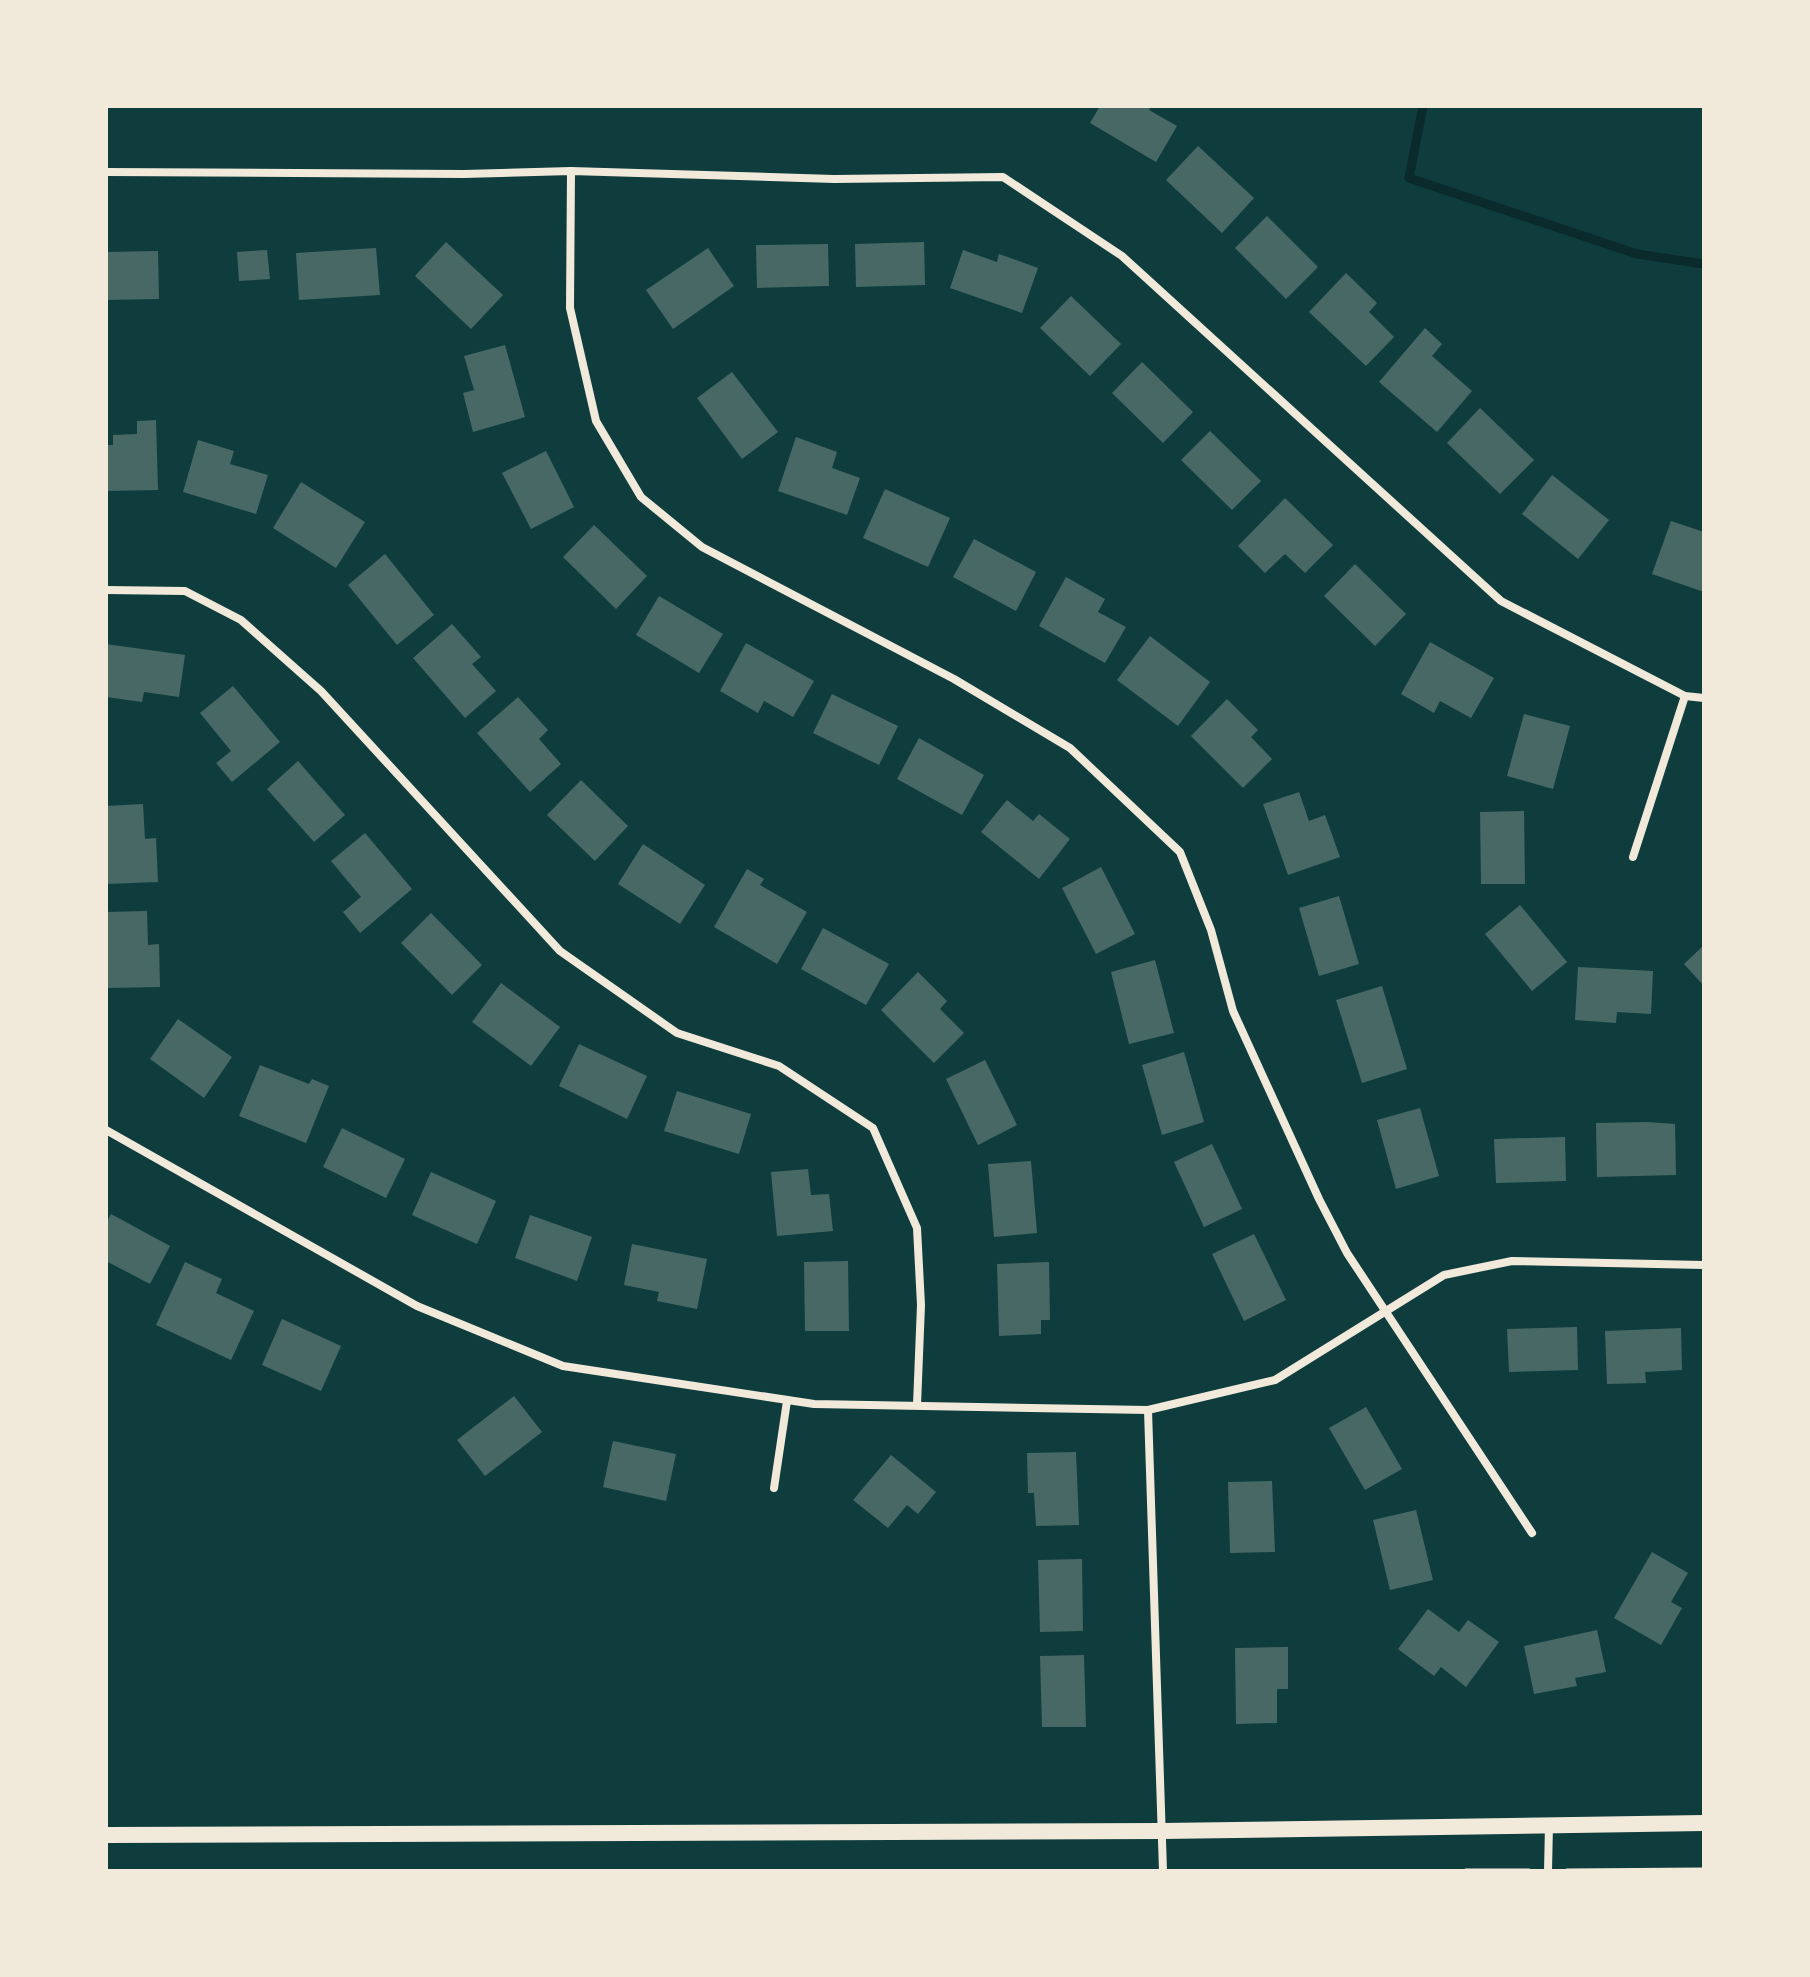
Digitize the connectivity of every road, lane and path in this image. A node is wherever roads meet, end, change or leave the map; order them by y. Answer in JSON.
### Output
{"nodes":[{"id":1,"x":571,"y":171,"type":"junction"},
{"id":2,"x":106,"y":172,"type":"edge"},
{"id":3,"x":106,"y":590,"type":"edge"},
{"id":4,"x":1685,"y":696,"type":"junction"},
{"id":5,"x":1704,"y":698,"type":"edge"},
{"id":6,"x":1633,"y":857,"type":"dead end"},
{"id":7,"x":106,"y":1130,"type":"edge"},
{"id":8,"x":1704,"y":1265,"type":"edge"},
{"id":9,"x":1386,"y":1310,"type":"junction"},
{"id":10,"x":787,"y":1401,"type":"junction"},
{"id":11,"x":917,"y":1405,"type":"junction"},
{"id":12,"x":1148,"y":1410,"type":"junction"},
{"id":13,"x":774,"y":1488,"type":"dead end"},
{"id":14,"x":1532,"y":1533,"type":"dead end"},
{"id":15,"x":1704,"y":1823,"type":"edge"},
{"id":16,"x":1549,"y":1824,"type":"junction"},
{"id":17,"x":1162,"y":1831,"type":"junction"},
{"id":18,"x":106,"y":1835,"type":"edge"},
{"id":19,"x":1704,"y":1870,"type":"edge"},
{"id":20,"x":1163,"y":1871,"type":"edge"},
{"id":21,"x":1466,"y":1871,"type":"edge"},
{"id":22,"x":1518,"y":1871,"type":"edge"},
{"id":23,"x":1548,"y":1871,"type":"edge"},
{"id":24,"x":1595,"y":1871,"type":"edge"}],
"edges":[{"from":1,"to":2,"type":"street"},
{"from":1,"to":4,"type":"street"},
{"from":1,"to":9,"type":"street"},
{"from":3,"to":11,"type":"street"},
{"from":4,"to":5,"type":"street"},
{"from":4,"to":6,"type":"street"},
{"from":7,"to":10,"type":"street"},
{"from":8,"to":9,"type":"street"},
{"from":9,"to":12,"type":"street"},
{"from":9,"to":14,"type":"street"},
{"from":10,"to":11,"type":"street"},
{"from":10,"to":13,"type":"street"},
{"from":11,"to":12,"type":"street"},
{"from":12,"to":17,"type":"street"},
{"from":15,"to":16,"type":"main road"},
{"from":16,"to":17,"type":"main road"},
{"from":16,"to":23,"type":"street"},
{"from":17,"to":18,"type":"main road"},
{"from":17,"to":20,"type":"street"},
{"from":19,"to":24,"type":"path"},
{"from":21,"to":22,"type":"path"}]}
